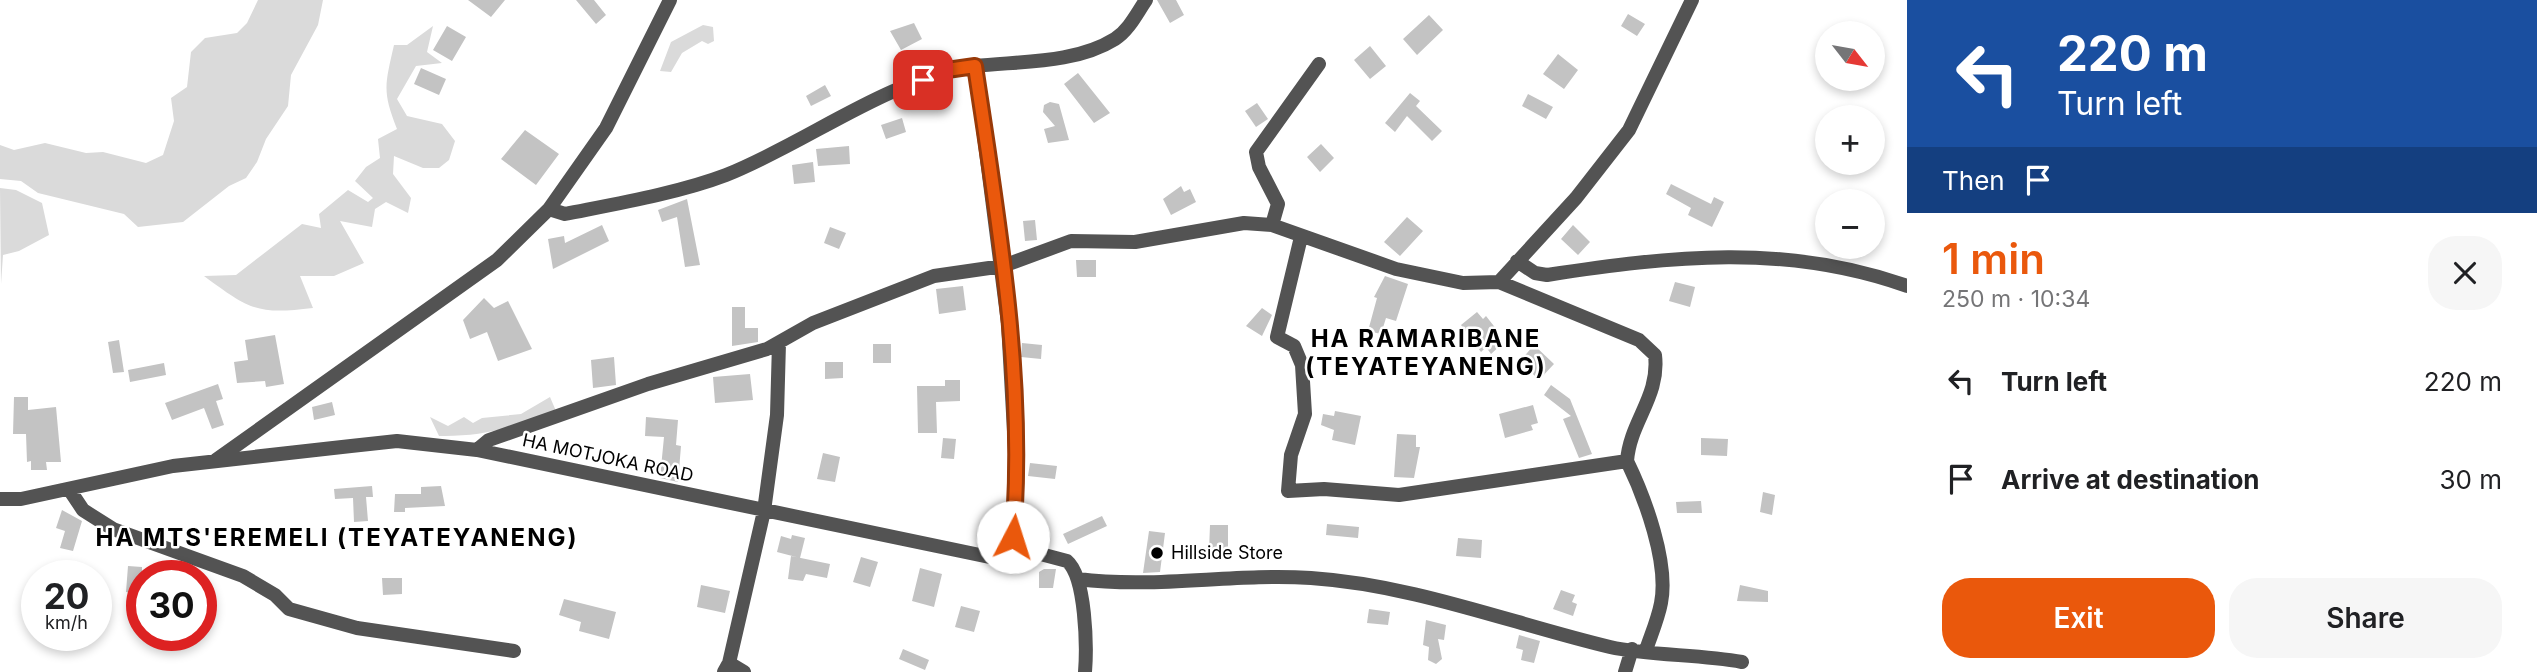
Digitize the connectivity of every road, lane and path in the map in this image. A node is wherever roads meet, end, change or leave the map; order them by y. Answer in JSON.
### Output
{"nodes":[{"id":1,"x":670,"y":0,"type":"edge"},
{"id":2,"x":1146,"y":0,"type":"edge"},
{"id":3,"x":1692,"y":0,"type":"edge"},
{"id":4,"x":1320,"y":65,"type":"dead end"},
{"id":5,"x":975,"y":66,"type":"junction"},
{"id":6,"x":549,"y":209,"type":"junction"},
{"id":7,"x":1272,"y":225,"type":"junction"},
{"id":8,"x":1301,"y":237,"type":"junction"},
{"id":9,"x":1517,"y":261,"type":"junction"},
{"id":10,"x":1003,"y":266,"type":"junction"},
{"id":11,"x":1499,"y":282,"type":"junction"},
{"id":12,"x":1907,"y":286,"type":"edge"},
{"id":13,"x":779,"y":343,"type":"junction"},
{"id":14,"x":477,"y":450,"type":"junction"},
{"id":15,"x":1627,"y":461,"type":"junction"},
{"id":16,"x":209,"y":463,"type":"junction"},
{"id":17,"x":69,"y":489,"type":"junction"},
{"id":18,"x":0,"y":499,"type":"edge"},
{"id":19,"x":764,"y":511,"type":"junction"},
{"id":20,"x":1014,"y":552,"type":"junction"},
{"id":21,"x":1078,"y":579,"type":"junction"},
{"id":22,"x":1639,"y":650,"type":"junction"},
{"id":23,"x":514,"y":651,"type":"dead end"},
{"id":24,"x":1742,"y":662,"type":"dead end"},
{"id":25,"x":727,"y":668,"type":"edge"},
{"id":26,"x":744,"y":672,"type":"edge"},
{"id":27,"x":1085,"y":672,"type":"edge"},
{"id":28,"x":1625,"y":672,"type":"edge"}],
"edges":[{"from":1,"to":6,"type":"street"},
{"from":2,"to":5,"type":"street"},
{"from":3,"to":9,"type":"street"},
{"from":4,"to":7,"type":"street"},
{"from":5,"to":6,"type":"street"},
{"from":5,"to":10,"type":"street"},
{"from":6,"to":16,"type":"street"},
{"from":7,"to":8,"type":"street"},
{"from":7,"to":10,"type":"street"},
{"from":8,"to":11,"type":"street"},
{"from":8,"to":15,"type":"street"},
{"from":9,"to":11,"type":"street"},
{"from":9,"to":12,"type":"street"},
{"from":10,"to":13,"type":"street"},
{"from":10,"to":20,"type":"street"},
{"from":11,"to":15,"type":"street"},
{"from":13,"to":14,"type":"street"},
{"from":13,"to":19,"type":"street"},
{"from":14,"to":16,"type":"street","name":"HA MOTJOKA ROAD"},
{"from":14,"to":19,"type":"street","name":"HA MOTJOKA ROAD"},
{"from":15,"to":22,"type":"street"},
{"from":16,"to":17,"type":"street","name":"HA MOTJOKA ROAD"},
{"from":17,"to":18,"type":"street","name":"HA MOTJOKA ROAD"},
{"from":17,"to":23,"type":"street"},
{"from":19,"to":20,"type":"street","name":"HA MOTJOKA ROAD"},
{"from":19,"to":25,"type":"street"},
{"from":20,"to":21,"type":"street","name":"HA MOTJOKA ROAD"},
{"from":21,"to":22,"type":"street"},
{"from":21,"to":27,"type":"street"},
{"from":22,"to":24,"type":"street"},
{"from":22,"to":28,"type":"street"},
{"from":25,"to":26,"type":"street"}]}
